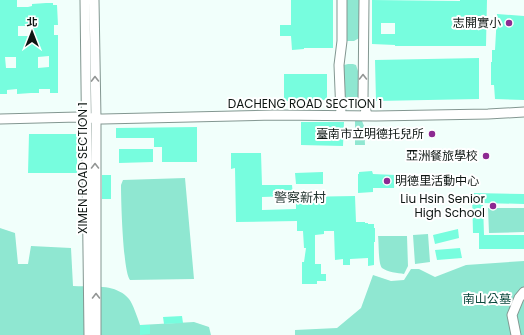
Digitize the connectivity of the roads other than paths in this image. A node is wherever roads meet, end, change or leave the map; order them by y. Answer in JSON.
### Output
{"nodes":[{"id":1,"x":86,"y":0,"type":"edge"},
{"id":2,"x":94,"y":0,"type":"edge"},
{"id":3,"x":342,"y":0,"type":"edge"},
{"id":4,"x":364,"y":0,"type":"edge"},
{"id":5,"x":524,"y":112,"type":"edge"},
{"id":6,"x":341,"y":115,"type":"junction"},
{"id":7,"x":367,"y":115,"type":"junction"},
{"id":8,"x":91,"y":118,"type":"junction"},
{"id":9,"x":0,"y":119,"type":"edge"},
{"id":10,"x":524,"y":292,"type":"edge"},
{"id":11,"x":89,"y":335,"type":"edge"},
{"id":12,"x":96,"y":335,"type":"edge"},
{"id":13,"x":516,"y":335,"type":"edge"}],
"edges":[{"from":1,"to":8,"type":"street","name":"XIMEN ROAD SECTION 1"},
{"from":8,"to":2,"type":"street","name":"XIMEN ROAD SECTION 1","one_way":true},
{"from":3,"to":6,"type":"street"},
{"from":7,"to":4,"type":"street","one_way":true},
{"from":5,"to":7,"type":"street","name":"DACHENG ROAD SECTION 1"},
{"from":6,"to":7,"type":"street","name":"DACHENG ROAD SECTION 1"},
{"from":6,"to":8,"type":"street","name":"DACHENG ROAD SECTION 1"},
{"from":8,"to":9,"type":"street","name":"DACHENG ROAD SECTION 1"},
{"from":8,"to":11,"type":"street","name":"XIMEN ROAD SECTION 1"},
{"from":12,"to":8,"type":"street","name":"XIMEN ROAD SECTION 1","one_way":true},
{"from":10,"to":13,"type":"street"}]}
